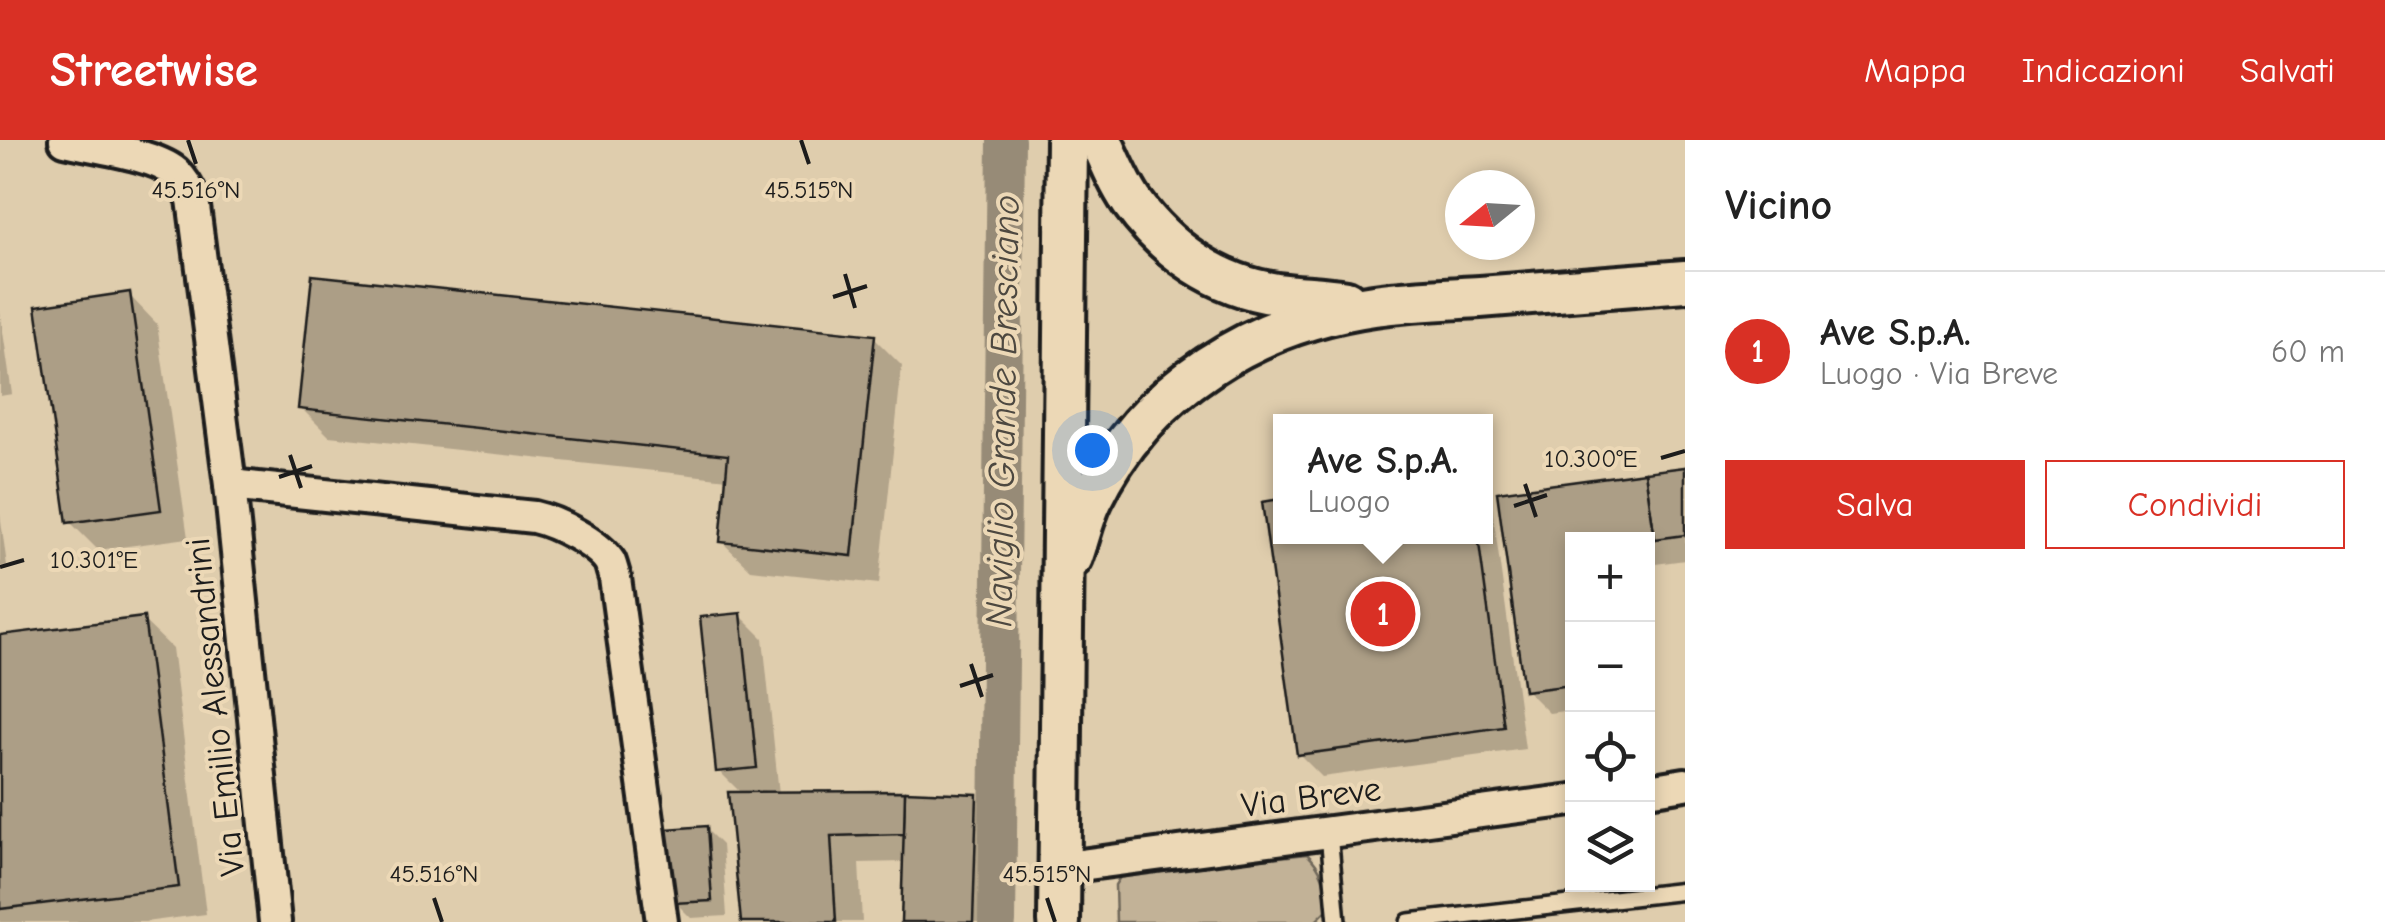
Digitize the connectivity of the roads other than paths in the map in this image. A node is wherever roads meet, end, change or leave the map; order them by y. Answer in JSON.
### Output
{"nodes":[{"id":1,"x":65,"y":140,"type":"edge"},
{"id":2,"x":1067,"y":140,"type":"edge"},
{"id":3,"x":1101,"y":140,"type":"edge"},
{"id":4,"x":1685,"y":281,"type":"edge"},
{"id":5,"x":1374,"y":304,"type":"junction"},
{"id":6,"x":230,"y":485,"type":"junction"},
{"id":7,"x":1060,"y":594,"type":"junction"},
{"id":8,"x":1685,"y":784,"type":"edge"},
{"id":9,"x":1655,"y":789,"type":"edge"},
{"id":10,"x":1565,"y":801,"type":"edge"},
{"id":11,"x":1329,"y":833,"type":"junction"},
{"id":12,"x":1058,"y":868,"type":"junction"},
{"id":13,"x":1685,"y":891,"type":"edge"},
{"id":14,"x":274,"y":922,"type":"edge"},
{"id":15,"x":662,"y":922,"type":"edge"},
{"id":16,"x":1058,"y":922,"type":"edge"},
{"id":17,"x":1337,"y":922,"type":"edge"},
{"id":18,"x":1409,"y":922,"type":"edge"}],
"edges":[{"from":1,"to":6,"type":"street","name":"Via Emilio Alessandrini"},
{"from":2,"to":7,"type":"street"},
{"from":3,"to":5,"type":"street"},
{"from":4,"to":5,"type":"street"},
{"from":5,"to":7,"type":"street"},
{"from":6,"to":14,"type":"street","name":"Via Emilio Alessandrini"},
{"from":6,"to":15,"type":"street","name":"Via Emilio Alessandrini"},
{"from":7,"to":12,"type":"street"},
{"from":8,"to":9,"type":"street"},
{"from":10,"to":11,"type":"street","name":"Via Breve"},
{"from":11,"to":12,"type":"street","name":"Via Breve"},
{"from":11,"to":17,"type":"lane"},
{"from":12,"to":16,"type":"street"},
{"from":13,"to":18,"type":"lane"}]}
